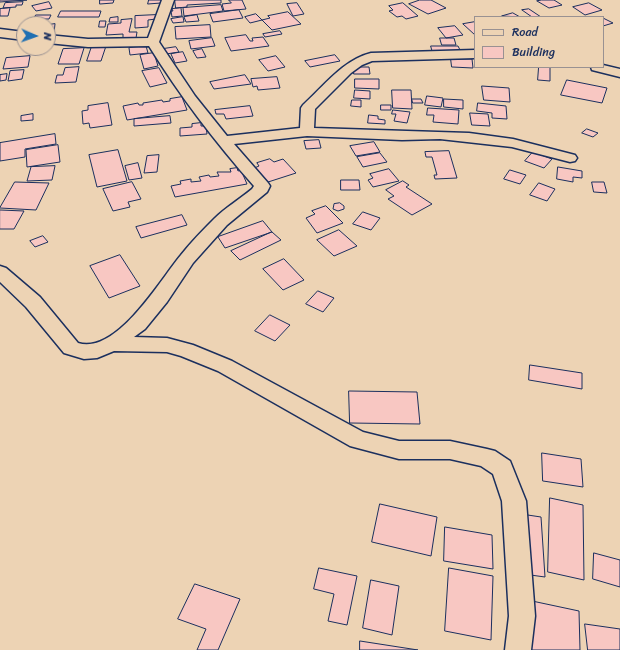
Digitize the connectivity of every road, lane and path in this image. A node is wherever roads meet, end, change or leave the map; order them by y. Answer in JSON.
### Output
{"nodes":[{"id":1,"x":168,"y":0,"type":"edge"},
{"id":2,"x":0,"y":33,"type":"edge"},
{"id":3,"x":16,"y":35,"type":"edge"},
{"id":4,"x":56,"y":40,"type":"edge"},
{"id":5,"x":153,"y":42,"type":"junction"},
{"id":6,"x":474,"y":54,"type":"edge"},
{"id":7,"x":601,"y":68,"type":"edge"},
{"id":8,"x":620,"y":73,"type":"edge"},
{"id":9,"x":307,"y":132,"type":"junction"},
{"id":10,"x":224,"y":141,"type":"junction"},
{"id":11,"x":570,"y":158,"type":"dead end"},
{"id":12,"x":0,"y":272,"type":"edge"},
{"id":13,"x":112,"y":344,"type":"junction"},
{"id":14,"x":518,"y":650,"type":"edge"}],
"edges":[{"from":1,"to":5,"type":"street"},
{"from":2,"to":3,"type":"street"},
{"from":4,"to":5,"type":"street"},
{"from":5,"to":10,"type":"street"},
{"from":6,"to":9,"type":"street"},
{"from":7,"to":8,"type":"street"},
{"from":9,"to":10,"type":"street"},
{"from":9,"to":11,"type":"street"},
{"from":10,"to":13,"type":"street"},
{"from":12,"to":13,"type":"street"},
{"from":13,"to":14,"type":"street"}]}
